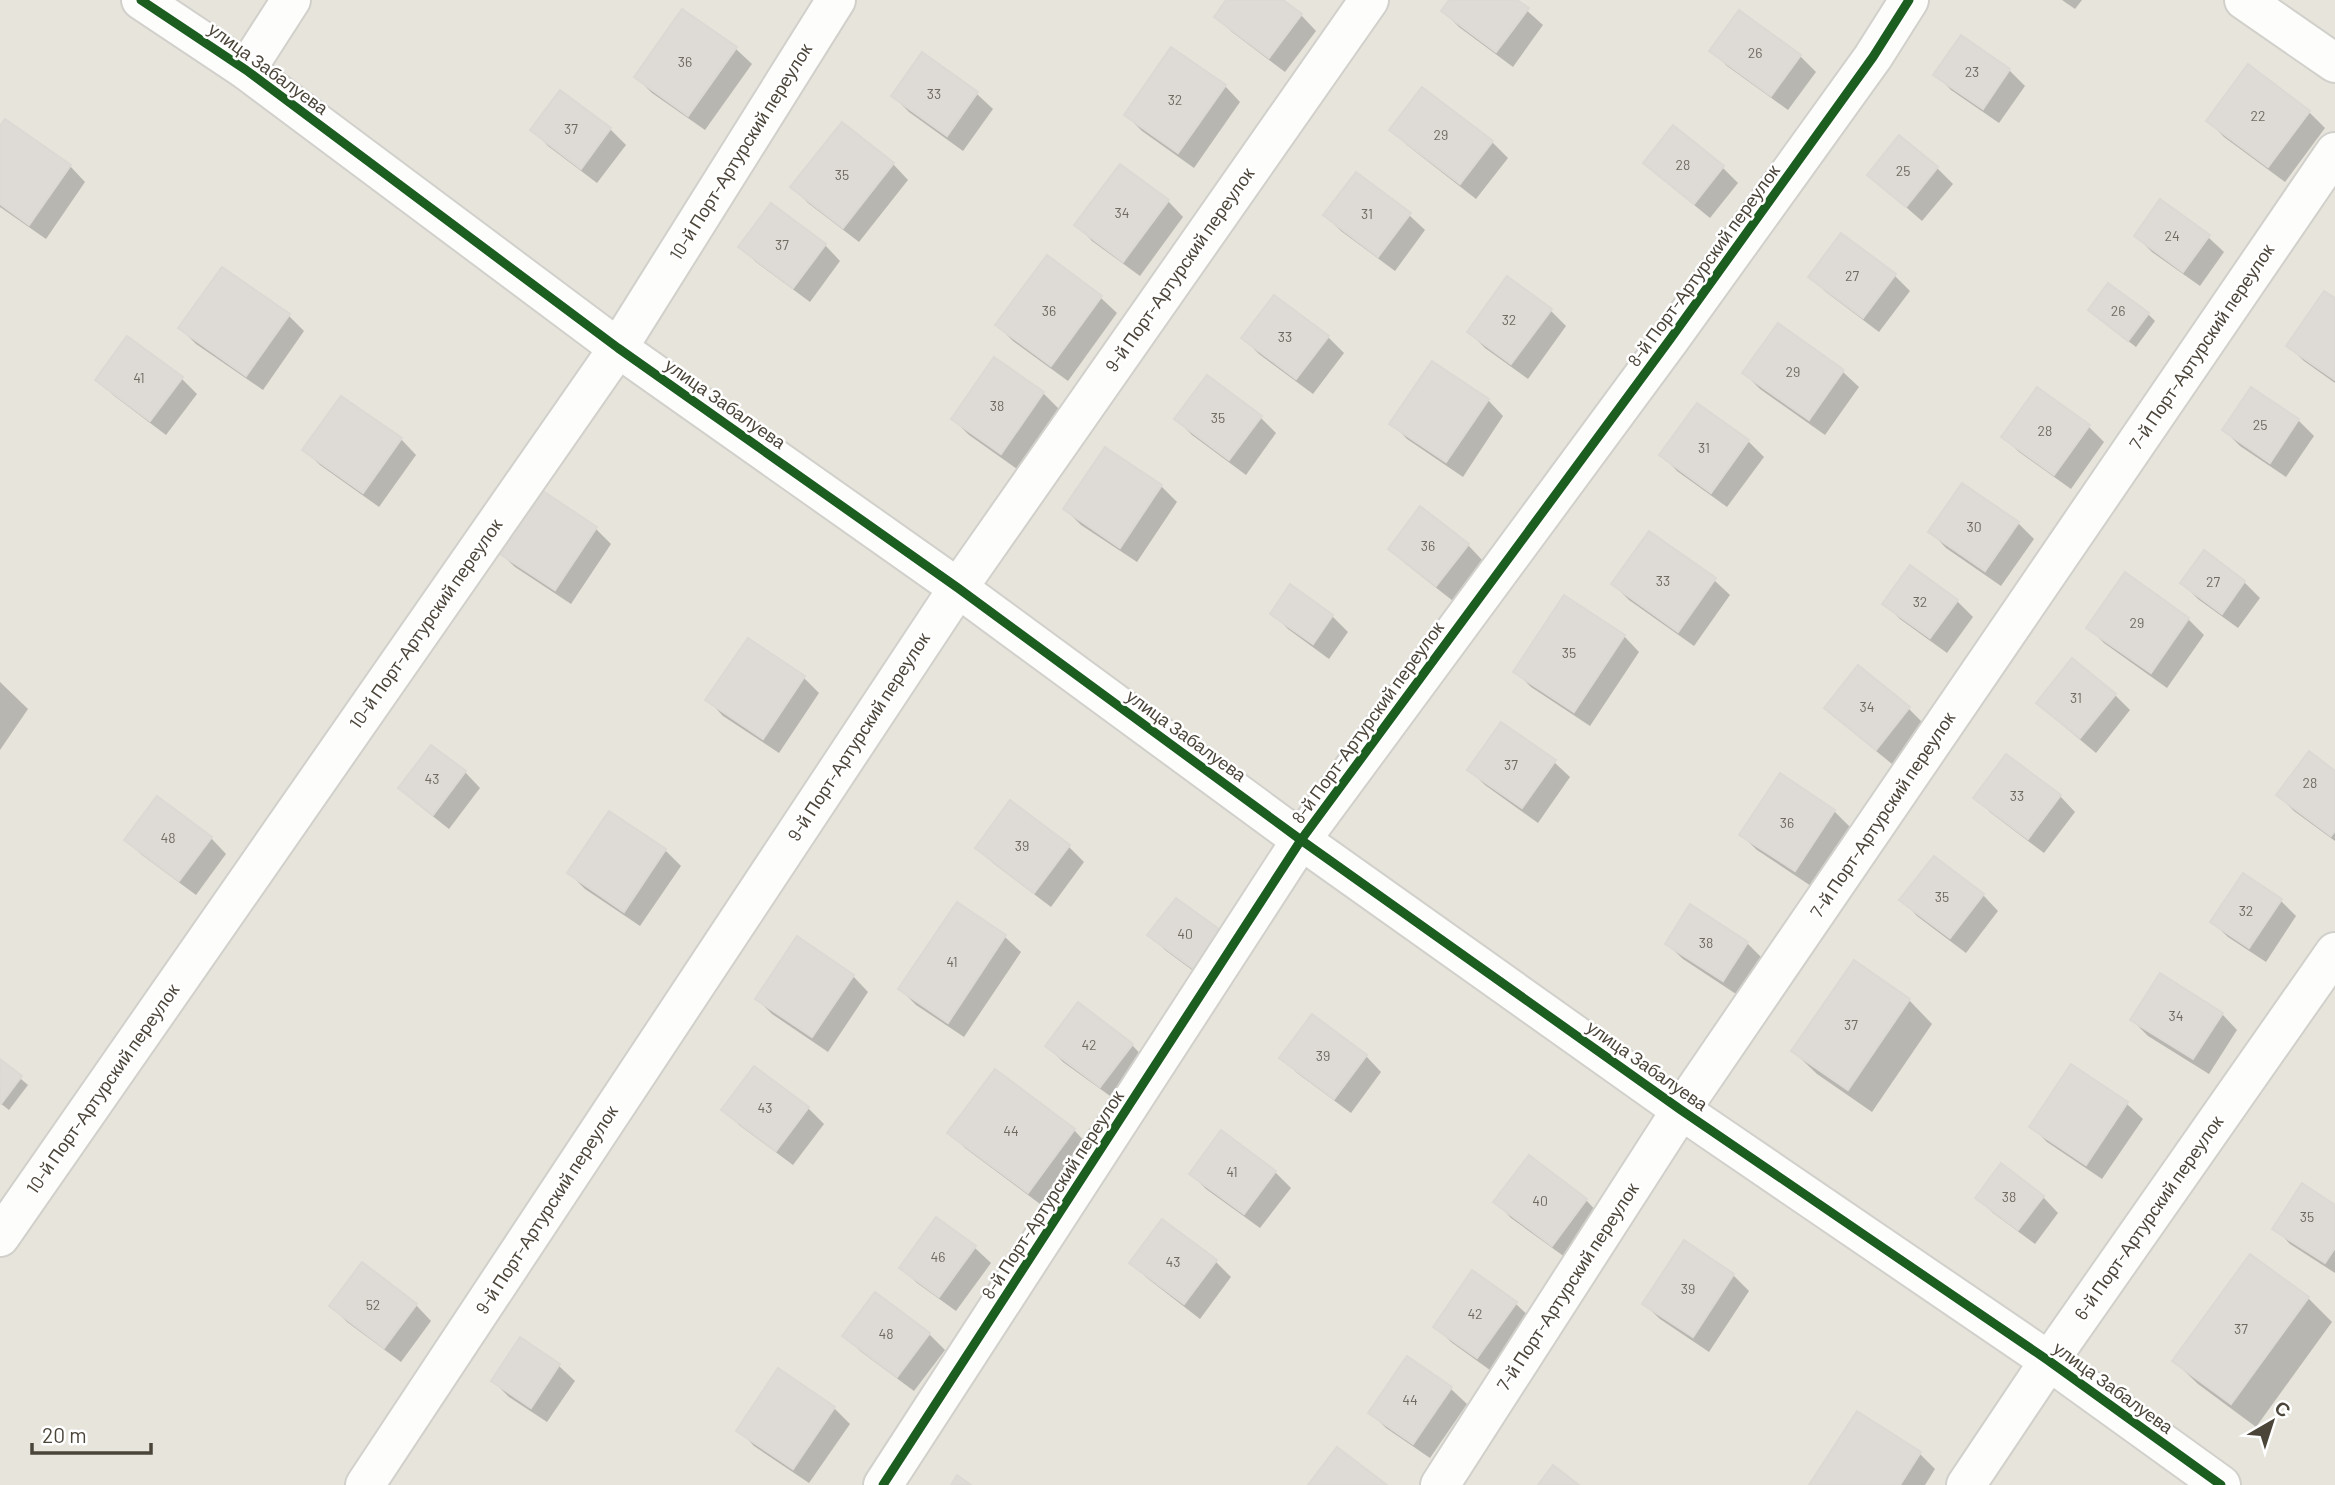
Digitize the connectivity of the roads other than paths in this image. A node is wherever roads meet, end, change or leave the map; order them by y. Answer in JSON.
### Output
{"nodes":[{"id":1,"x":141,"y":0,"type":"edge"},
{"id":2,"x":291,"y":0,"type":"edge"},
{"id":3,"x":836,"y":0,"type":"edge"},
{"id":4,"x":1368,"y":0,"type":"edge"},
{"id":5,"x":1909,"y":0,"type":"edge"},
{"id":6,"x":2244,"y":0,"type":"edge"},
{"id":7,"x":2335,"y":63,"type":"edge"},
{"id":8,"x":246,"y":70,"type":"junction"},
{"id":9,"x":2335,"y":152,"type":"edge"},
{"id":10,"x":618,"y":348,"type":"junction"},
{"id":11,"x":958,"y":588,"type":"junction"},
{"id":12,"x":1301,"y":840,"type":"junction"},
{"id":13,"x":2335,"y":952,"type":"edge"},
{"id":14,"x":1681,"y":1110,"type":"junction"},
{"id":15,"x":0,"y":1237,"type":"edge"},
{"id":16,"x":2049,"y":1361,"type":"junction"},
{"id":17,"x":365,"y":1485,"type":"edge"},
{"id":18,"x":883,"y":1485,"type":"edge"},
{"id":19,"x":1440,"y":1485,"type":"edge"},
{"id":20,"x":1966,"y":1485,"type":"edge"},
{"id":21,"x":2221,"y":1485,"type":"edge"}],
"edges":[{"from":1,"to":8,"type":"street","name":"улица Забалуева"},
{"from":2,"to":8,"type":"street"},
{"from":3,"to":10,"type":"street","name":"10-й Порт-Артурский переулок"},
{"from":4,"to":11,"type":"street","name":"9-й Порт-Артурский переулок"},
{"from":5,"to":12,"type":"street","name":"8-й Порт-Артурский переулок"},
{"from":6,"to":7,"type":"street"},
{"from":8,"to":10,"type":"street","name":"улица Забалуева"},
{"from":9,"to":14,"type":"street","name":"7-й Порт-Артурский переулок"},
{"from":10,"to":11,"type":"street","name":"улица Забалуева"},
{"from":10,"to":15,"type":"street","name":"10-й Порт-Артурский переулок"},
{"from":11,"to":12,"type":"street","name":"улица Забалуева"},
{"from":11,"to":17,"type":"street","name":"9-й Порт-Артурский переулок"},
{"from":12,"to":14,"type":"street","name":"улица Забалуева"},
{"from":12,"to":18,"type":"street","name":"8-й Порт-Артурский переулок"},
{"from":13,"to":16,"type":"street","name":"6-й Порт-Артурский переулок"},
{"from":14,"to":16,"type":"street","name":"улица Забалуева"},
{"from":14,"to":19,"type":"street","name":"7-й Порт-Артурский переулок"},
{"from":16,"to":20,"type":"street","name":"6-й Порт-Артурский переулок"},
{"from":16,"to":21,"type":"street","name":"улица Забалуева"}]}
